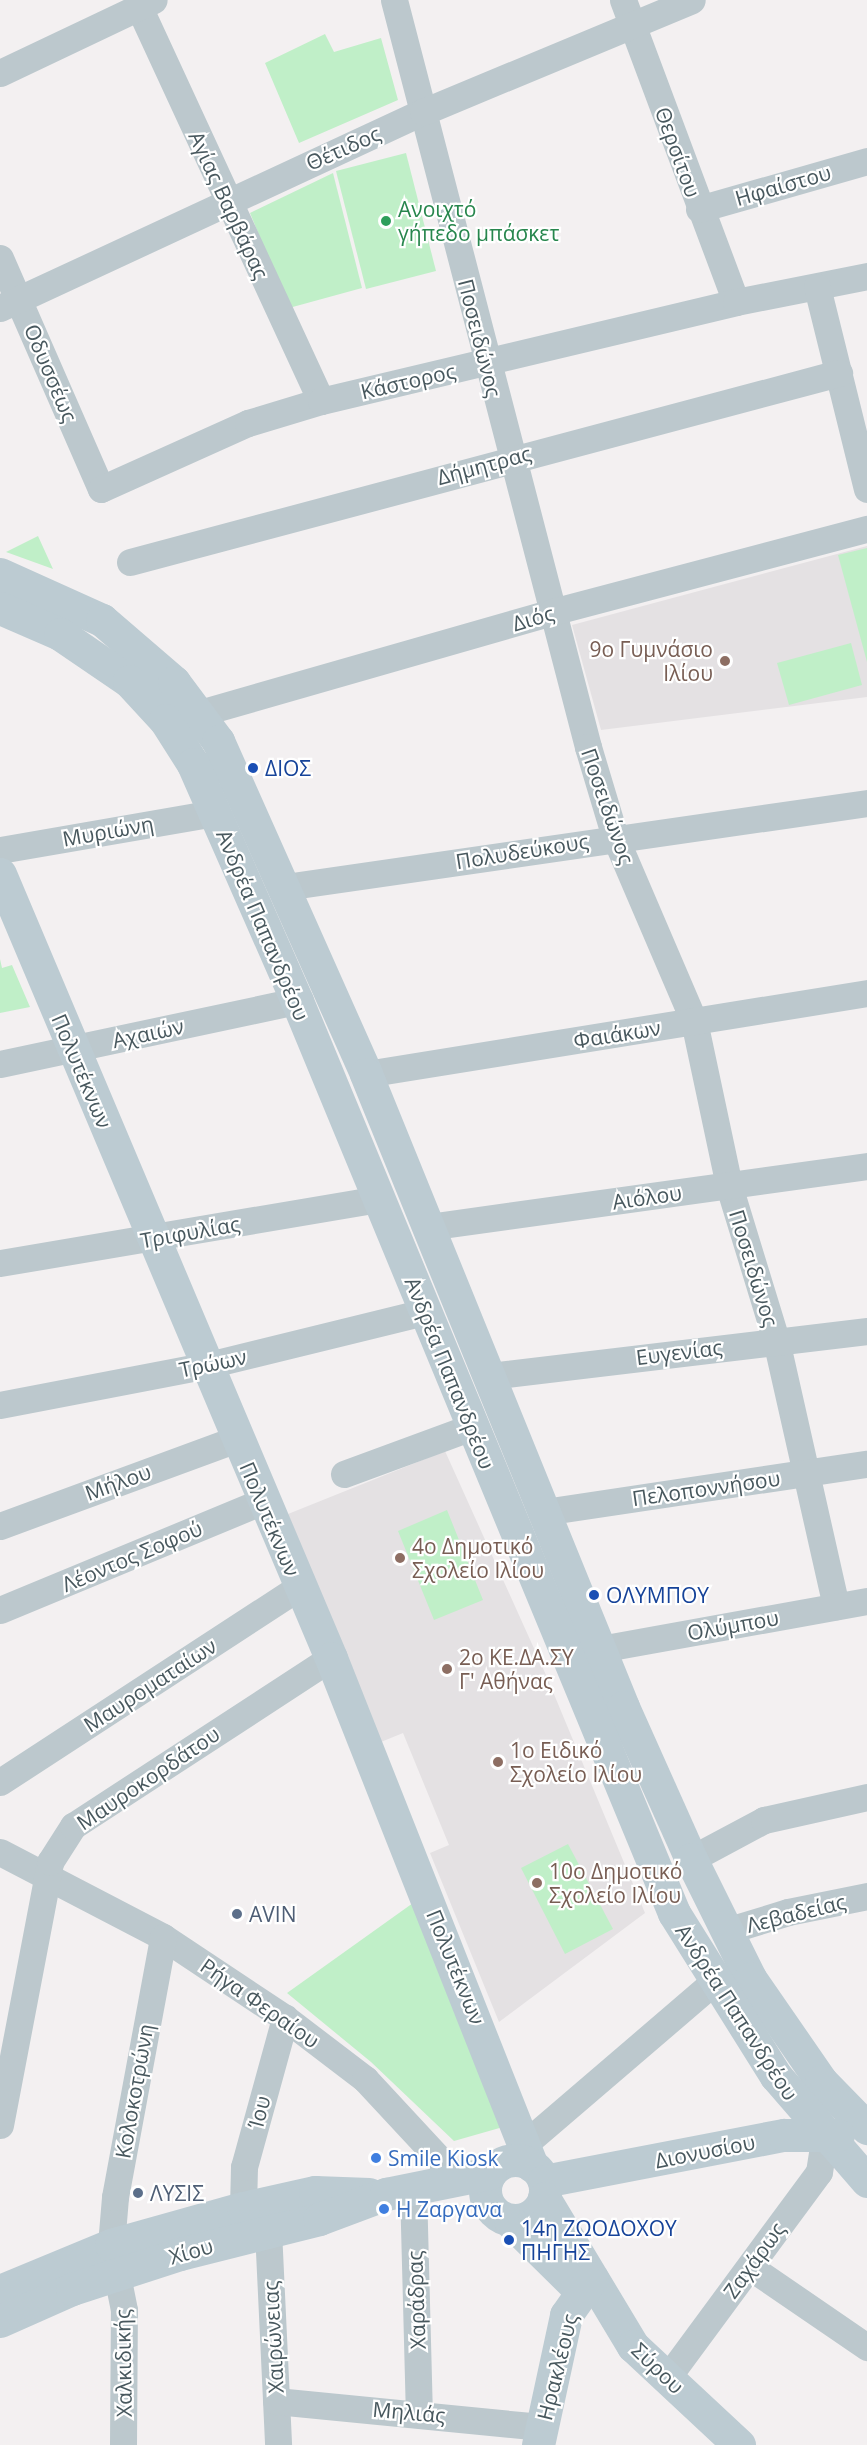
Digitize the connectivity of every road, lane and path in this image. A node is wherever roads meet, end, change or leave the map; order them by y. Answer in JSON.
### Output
{"nodes":[{"id":1,"x":394,"y":0,"type":"edge"},
{"id":2,"x":623,"y":0,"type":"edge"},
{"id":3,"x":692,"y":0,"type":"edge"},
{"id":4,"x":146,"y":3,"type":"edge"},
{"id":5,"x":632,"y":25,"type":"junction"},
{"id":6,"x":0,"y":73,"type":"edge"},
{"id":7,"x":423,"y":112,"type":"junction"},
{"id":8,"x":867,"y":161,"type":"edge"},
{"id":9,"x":226,"y":201,"type":"junction"},
{"id":10,"x":699,"y":209,"type":"junction"},
{"id":11,"x":0,"y":258,"type":"edge"},
{"id":12,"x":867,"y":276,"type":"edge"},
{"id":13,"x":818,"y":287,"type":"junction"},
{"id":14,"x":736,"y":302,"type":"junction"},
{"id":15,"x":10,"y":303,"type":"edge"},
{"id":16,"x":486,"y":362,"type":"junction"},
{"id":17,"x":839,"y":373,"type":"junction"},
{"id":18,"x":857,"y":399,"type":"edge"},
{"id":19,"x":321,"y":401,"type":"junction"},
{"id":20,"x":512,"y":457,"type":"junction"},
{"id":21,"x":101,"y":489,"type":"joint"},
{"id":22,"x":867,"y":489,"type":"edge"},
{"id":23,"x":867,"y":529,"type":"edge"},
{"id":24,"x":130,"y":562,"type":"dead end"},
{"id":25,"x":0,"y":574,"type":"edge"},
{"id":26,"x":0,"y":608,"type":"edge"},
{"id":27,"x":552,"y":612,"type":"junction"},
{"id":28,"x":200,"y":713,"type":"junction"},
{"id":29,"x":867,"y":803,"type":"edge"},
{"id":30,"x":215,"y":813,"type":"junction"},
{"id":31,"x":615,"y":837,"type":"junction"},
{"id":32,"x":0,"y":849,"type":"edge"},
{"id":33,"x":0,"y":874,"type":"edge"},
{"id":34,"x":285,"y":887,"type":"junction"},
{"id":35,"x":867,"y":993,"type":"edge"},
{"id":36,"x":297,"y":1001,"type":"junction"},
{"id":37,"x":694,"y":1022,"type":"junction"},
{"id":38,"x":72,"y":1049,"type":"junction"},
{"id":39,"x":0,"y":1064,"type":"edge"},
{"id":40,"x":366,"y":1074,"type":"junction"},
{"id":41,"x":867,"y":1166,"type":"edge"},
{"id":42,"x":729,"y":1186,"type":"junction"},
{"id":43,"x":379,"y":1199,"type":"junction"},
{"id":44,"x":428,"y":1227,"type":"junction"},
{"id":45,"x":154,"y":1238,"type":"junction"},
{"id":46,"x":0,"y":1263,"type":"edge"},
{"id":47,"x":423,"y":1312,"type":"junction"},
{"id":48,"x":867,"y":1331,"type":"edge"},
{"id":49,"x":776,"y":1340,"type":"junction"},
{"id":50,"x":208,"y":1365,"type":"junction"},
{"id":51,"x":490,"y":1376,"type":"junction"},
{"id":52,"x":0,"y":1404,"type":"edge"},
{"id":53,"x":472,"y":1427,"type":"junction"},
{"id":54,"x":236,"y":1439,"type":"junction"},
{"id":55,"x":867,"y":1464,"type":"edge"},
{"id":56,"x":807,"y":1473,"type":"junction"},
{"id":57,"x":344,"y":1474,"type":"dead end"},
{"id":58,"x":263,"y":1501,"type":"junction"},
{"id":59,"x":544,"y":1512,"type":"junction"},
{"id":60,"x":0,"y":1526,"type":"edge"},
{"id":61,"x":299,"y":1587,"type":"junction"},
{"id":62,"x":867,"y":1601,"type":"edge"},
{"id":63,"x":836,"y":1606,"type":"junction"},
{"id":64,"x":0,"y":1610,"type":"edge"},
{"id":65,"x":600,"y":1649,"type":"junction"},
{"id":66,"x":331,"y":1658,"type":"junction"},
{"id":67,"x":0,"y":1782,"type":"edge"},
{"id":68,"x":867,"y":1797,"type":"edge"},
{"id":69,"x":0,"y":1852,"type":"edge"},
{"id":70,"x":691,"y":1859,"type":"junction"},
{"id":71,"x":47,"y":1877,"type":"junction"},
{"id":72,"x":867,"y":1896,"type":"edge"},
{"id":73,"x":726,"y":1931,"type":"junction"},
{"id":74,"x":163,"y":1937,"type":"junction"},
{"id":75,"x":715,"y":1982,"type":"junction"},
{"id":76,"x":285,"y":2018,"type":"junction"},
{"id":77,"x":9,"y":2034,"type":"edge"},
{"id":78,"x":0,"y":2125,"type":"edge"},
{"id":79,"x":867,"y":2130,"type":"edge"},
{"id":80,"x":825,"y":2136,"type":"junction"},
{"id":81,"x":537,"y":2172,"type":"junction"},
{"id":82,"x":458,"y":2179,"type":"junction"},
{"id":83,"x":867,"y":2181,"type":"edge"},
{"id":84,"x":488,"y":2187,"type":"junction"},
{"id":85,"x":399,"y":2191,"type":"junction"},
{"id":86,"x":243,"y":2208,"type":"junction"},
{"id":87,"x":510,"y":2221,"type":"junction"},
{"id":88,"x":268,"y":2230,"type":"junction"},
{"id":89,"x":114,"y":2259,"type":"junction"},
{"id":90,"x":750,"y":2267,"type":"junction"},
{"id":91,"x":587,"y":2285,"type":"junction"},
{"id":92,"x":0,"y":2291,"type":"edge"},
{"id":93,"x":0,"y":2321,"type":"edge"},
{"id":94,"x":867,"y":2347,"type":"edge"},
{"id":95,"x":667,"y":2378,"type":"junction"},
{"id":96,"x":276,"y":2401,"type":"junction"},
{"id":97,"x":419,"y":2413,"type":"junction"},
{"id":98,"x":540,"y":2436,"type":"edge"},
{"id":99,"x":123,"y":2445,"type":"edge"},
{"id":100,"x":278,"y":2445,"type":"edge"},
{"id":101,"x":739,"y":2445,"type":"edge"}],
"edges":[{"from":1,"to":7,"type":"street","name":"Ποσειδώνος"},
{"from":2,"to":5,"type":"street","name":"Θερσίτου"},
{"from":3,"to":5,"type":"street","name":"Θέτιδος"},
{"from":4,"to":6,"type":"street"},
{"from":4,"to":9,"type":"street","name":"Αγίας Βαρβάρας"},
{"from":5,"to":7,"type":"street","name":"Θέτιδος"},
{"from":5,"to":10,"type":"street","name":"Θερσίτου"},
{"from":7,"to":9,"type":"street","name":"Θέτιδος"},
{"from":7,"to":16,"type":"street","name":"Ποσειδώνος"},
{"from":8,"to":10,"type":"street","name":"Ηφαίστου"},
{"from":9,"to":15,"type":"street","name":"Θέτιδος"},
{"from":9,"to":19,"type":"street","name":"Αγίας Βαρβάρας"},
{"from":10,"to":14,"type":"street","name":"Θερσίτου"},
{"from":11,"to":15,"type":"street","name":"Οδυσσέως"},
{"from":12,"to":13,"type":"street","name":"Κάστορος"},
{"from":13,"to":14,"type":"street","name":"Κάστορος"},
{"from":13,"to":17,"type":"street"},
{"from":14,"to":16,"type":"street","name":"Κάστορος"},
{"from":15,"to":21,"type":"street","name":"Οδυσσέως"},
{"from":16,"to":19,"type":"street","name":"Κάστορος"},
{"from":16,"to":20,"type":"street","name":"Ποσειδώνος"},
{"from":17,"to":18,"type":"street"},
{"from":17,"to":20,"type":"street","name":"Δήμητρας"},
{"from":18,"to":22,"type":"street"},
{"from":19,"to":21,"type":"street","name":"Κάστορος"},
{"from":20,"to":24,"type":"street","name":"Δήμητρας"},
{"from":20,"to":27,"type":"street","name":"Ποσειδώνος"},
{"from":23,"to":27,"type":"street","name":"Διός"},
{"from":25,"to":28,"type":"main road","name":"Ανδρέα Παπανδρέου"},
{"from":26,"to":30,"type":"main road","name":"Ανδρέα Παπανδρέου"},
{"from":27,"to":28,"type":"street","name":"Διός"},
{"from":27,"to":31,"type":"street","name":"Ποσειδώνος"},
{"from":28,"to":34,"type":"main road","name":"Ανδρέα Παπανδρέου"},
{"from":29,"to":31,"type":"street","name":"Πολυδεύκους"},
{"from":30,"to":32,"type":"street","name":"Μυριώνη"},
{"from":30,"to":36,"type":"main road","name":"Ανδρέα Παπανδρέου"},
{"from":31,"to":34,"type":"street","name":"Πολυδεύκους"},
{"from":31,"to":37,"type":"street","name":"Ποσειδώνος"},
{"from":33,"to":38,"type":"main road","name":"Πολυτέκνων"},
{"from":34,"to":40,"type":"main road","name":"Ανδρέα Παπανδρέου"},
{"from":35,"to":37,"type":"street","name":"Φαιάκων"},
{"from":36,"to":38,"type":"street","name":"Αχαιών"},
{"from":36,"to":43,"type":"main road","name":"Ανδρέα Παπανδρέου"},
{"from":37,"to":40,"type":"street","name":"Φαιάκων"},
{"from":37,"to":42,"type":"street","name":"Ποσειδώνος"},
{"from":38,"to":39,"type":"street","name":"Αχαιών"},
{"from":38,"to":45,"type":"main road","name":"Πολυτέκνων"},
{"from":40,"to":44,"type":"main road","name":"Ανδρέα Παπανδρέου"},
{"from":41,"to":42,"type":"street","name":"Αιόλου"},
{"from":42,"to":44,"type":"street","name":"Αιόλου"},
{"from":42,"to":49,"type":"street","name":"Ποσειδώνος"},
{"from":43,"to":45,"type":"street","name":"Τριφυλίας"},
{"from":43,"to":47,"type":"main road","name":"Ανδρέα Παπανδρέου"},
{"from":44,"to":51,"type":"main road","name":"Ανδρέα Παπανδρέου"},
{"from":45,"to":46,"type":"street","name":"Τριφυλίας"},
{"from":45,"to":50,"type":"main road","name":"Πολυτέκνων"},
{"from":47,"to":50,"type":"street","name":"Τρώων"},
{"from":47,"to":53,"type":"main road","name":"Ανδρέα Παπανδρέου"},
{"from":48,"to":49,"type":"street","name":"Ευγενίας"},
{"from":49,"to":51,"type":"street","name":"Ευγενίας"},
{"from":49,"to":56,"type":"street","name":"Ποσειδώνος"},
{"from":50,"to":52,"type":"street","name":"Τρώων"},
{"from":50,"to":54,"type":"main road","name":"Πολυτέκνων"},
{"from":51,"to":59,"type":"main road","name":"Ανδρέα Παπανδρέου"},
{"from":53,"to":57,"type":"street"},
{"from":53,"to":75,"type":"main road","name":"Ανδρέα Παπανδρέου"},
{"from":54,"to":58,"type":"main road","name":"Πολυτέκνων"},
{"from":54,"to":60,"type":"street","name":"Μήλου"},
{"from":55,"to":56,"type":"street","name":"Πελοποννήσου"},
{"from":56,"to":59,"type":"street","name":"Πελοποννήσου"},
{"from":56,"to":63,"type":"street","name":"Ποσειδώνος"},
{"from":58,"to":61,"type":"main road","name":"Πολυτέκνων"},
{"from":58,"to":64,"type":"street","name":"Λέοντος Σοφού"},
{"from":59,"to":65,"type":"main road","name":"Ανδρέα Παπανδρέου"},
{"from":61,"to":66,"type":"main road","name":"Πολυτέκνων"},
{"from":61,"to":67,"type":"street","name":"Μαυροματαίων"},
{"from":62,"to":63,"type":"street","name":"Ολύμπου"},
{"from":63,"to":65,"type":"street","name":"Ολύμπου"},
{"from":65,"to":70,"type":"main road","name":"Ανδρέα Παπανδρέου"},
{"from":66,"to":71,"type":"street","name":"Μαυροκορδάτου"},
{"from":66,"to":81,"type":"main road","name":"Πολυτέκνων"},
{"from":68,"to":70,"type":"street"},
{"from":69,"to":71,"type":"street","name":"Ρήγα Φεραίου"},
{"from":70,"to":73,"type":"main road","name":"Ανδρέα Παπανδρέου"},
{"from":71,"to":74,"type":"street","name":"Ρήγα Φεραίου"},
{"from":71,"to":77,"type":"street","name":"Μαυροκορδάτου"},
{"from":72,"to":73,"type":"street","name":"Λεβαδείας"},
{"from":73,"to":79,"type":"main road","name":"Ανδρέα Παπανδρέου"},
{"from":74,"to":76,"type":"street","name":"Ρήγα Φεραίου"},
{"from":74,"to":89,"type":"street","name":"Κολοκοτρώνη"},
{"from":75,"to":80,"type":"main road","name":"Ανδρέα Παπανδρέου"},
{"from":75,"to":81,"type":"street"},
{"from":76,"to":82,"type":"street","name":"Ρήγα Φεραίου"},
{"from":76,"to":86,"type":"street","name":"Ίου"},
{"from":77,"to":78,"type":"street","name":"Μαυροκορδάτου"},
{"from":79,"to":80,"type":"main road","name":"Διονυσίου"},
{"from":80,"to":81,"type":"main road","name":"Διονυσίου"},
{"from":80,"to":83,"type":"main road","name":"Ανδρέα Παπανδρέου"},
{"from":80,"to":90,"type":"street","name":"Ζαχάρως"},
{"from":81,"to":84,"type":"main road","name":"Διονυσίου"},
{"from":81,"to":87,"type":"main road"},
{"from":81,"to":91,"type":"main road","name":"Σύρου"},
{"from":82,"to":84,"type":"main road","name":"Ρήγα Φεραίου"},
{"from":82,"to":85,"type":"main road","name":"Χίου"},
{"from":84,"to":87,"type":"main road","name":"Ρήγα Φεραίου"},
{"from":85,"to":86,"type":"main road","name":"Χίου"},
{"from":85,"to":88,"type":"main road","name":"Χίου"},
{"from":85,"to":97,"type":"street","name":"Χαράδρας"},
{"from":86,"to":89,"type":"main road","name":"Χίου"},
{"from":87,"to":91,"type":"main road","name":"Σύρου"},
{"from":88,"to":89,"type":"main road","name":"Χίου"},
{"from":88,"to":96,"type":"street","name":"Χαιρώνειας"},
{"from":89,"to":92,"type":"main road","name":"Χίου"},
{"from":89,"to":93,"type":"main road","name":"Χίου"},
{"from":89,"to":99,"type":"street","name":"Χαλκιδικής"},
{"from":90,"to":94,"type":"street"},
{"from":90,"to":95,"type":"street","name":"Ζαχάρως"},
{"from":91,"to":95,"type":"main road","name":"Σύρου"},
{"from":91,"to":98,"type":"main road","name":"Ηρακλέους"},
{"from":95,"to":101,"type":"main road","name":"Σύρου"},
{"from":96,"to":97,"type":"street","name":"Μηλιάς"},
{"from":96,"to":100,"type":"street","name":"Χαιρώνειας"},
{"from":97,"to":98,"type":"street","name":"Μηλιάς"}]}
